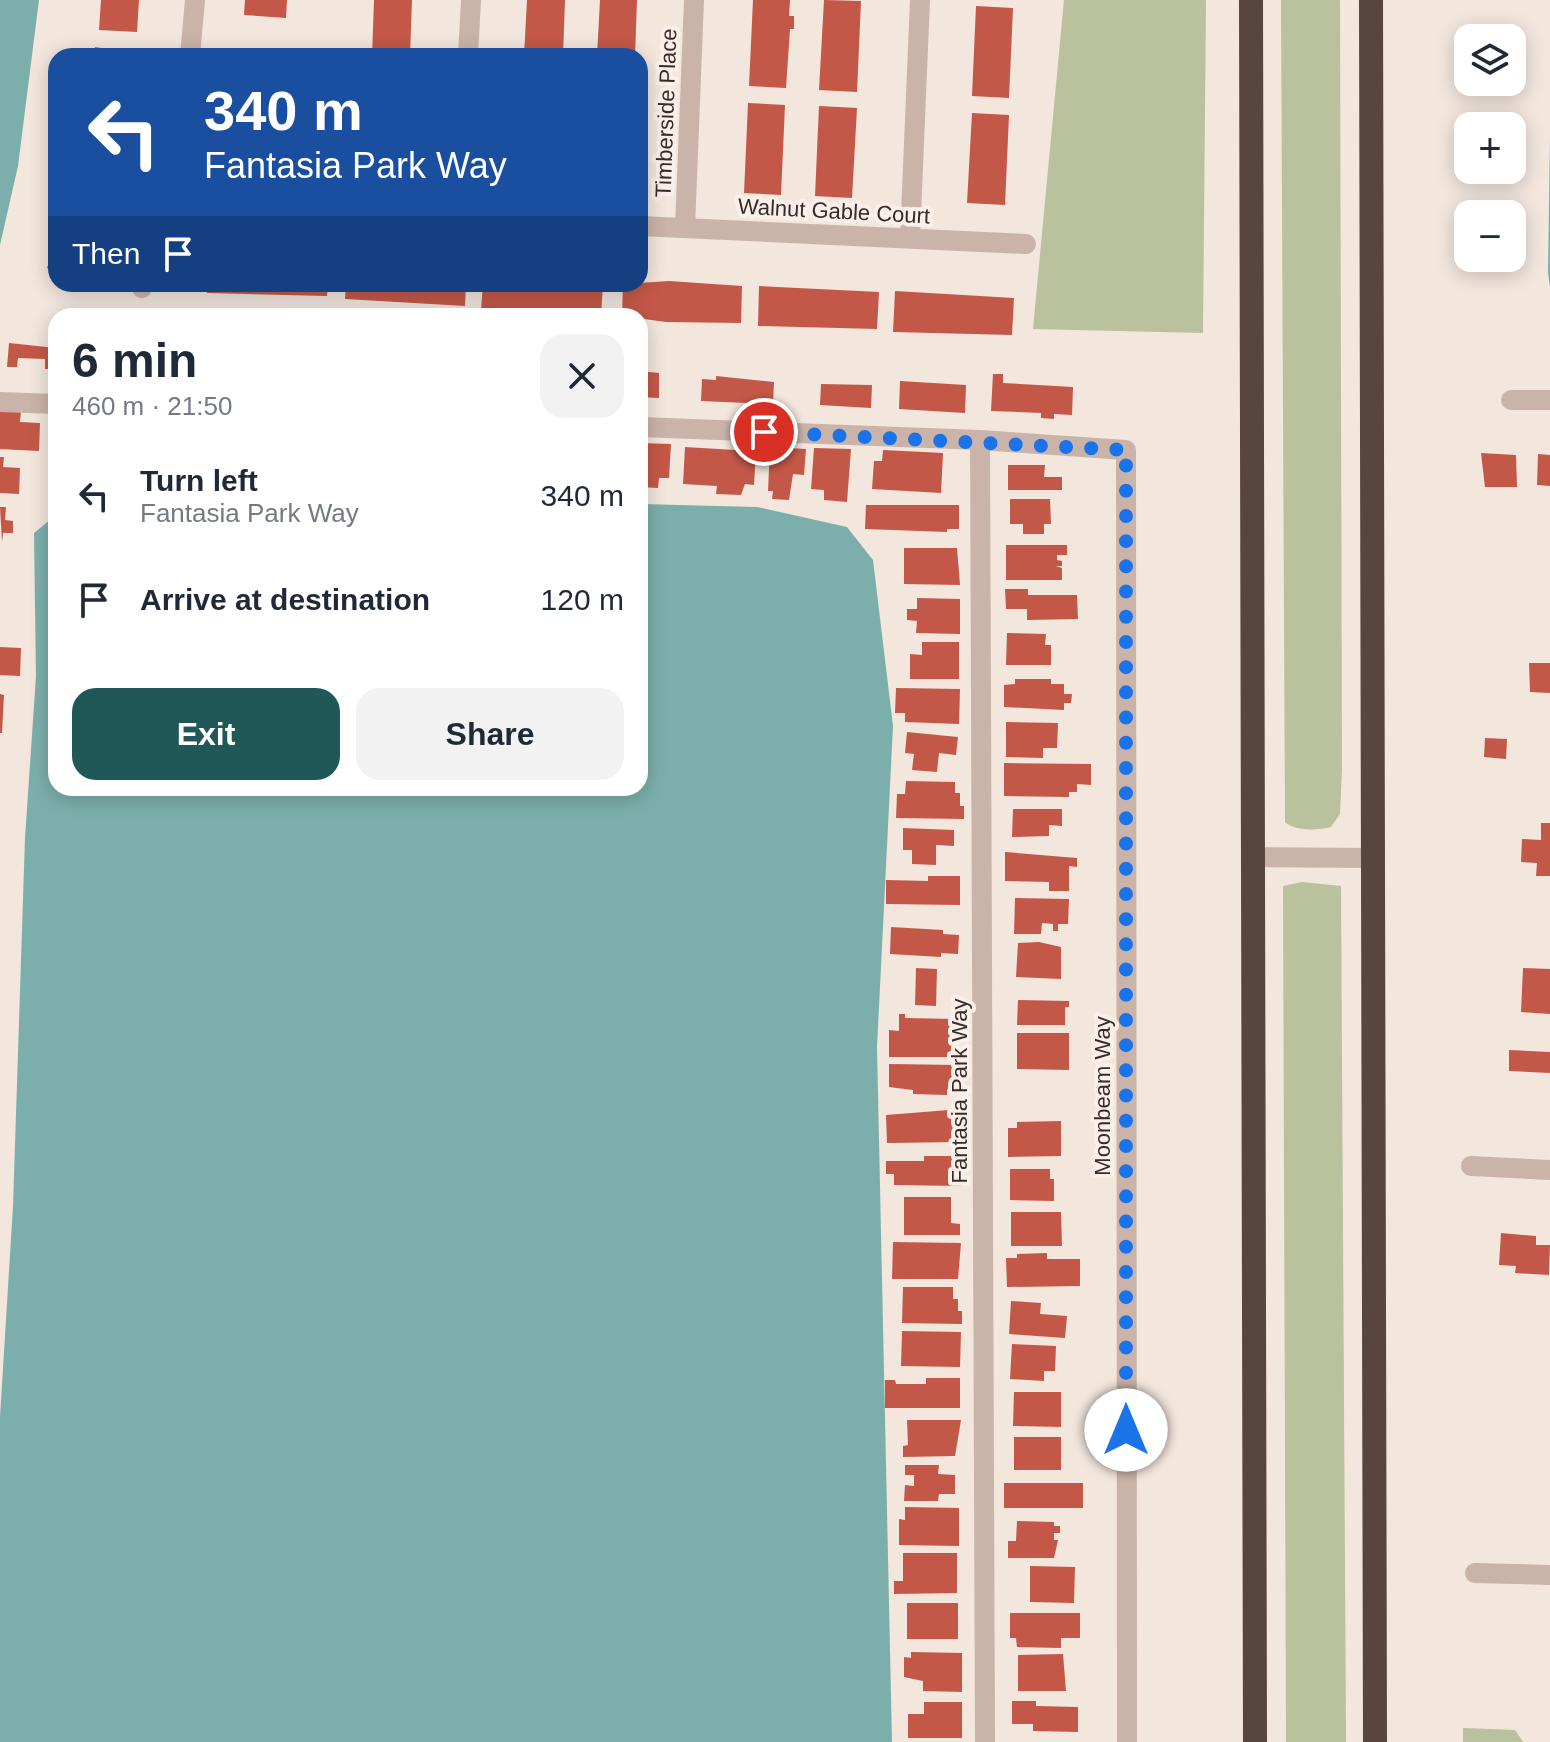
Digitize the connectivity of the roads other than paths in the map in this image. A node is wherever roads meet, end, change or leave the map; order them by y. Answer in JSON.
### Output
{"nodes":[{"id":1,"x":195,"y":0,"type":"edge"},
{"id":2,"x":471,"y":0,"type":"edge"},
{"id":3,"x":694,"y":0,"type":"edge"},
{"id":4,"x":920,"y":0,"type":"edge"},
{"id":5,"x":1251,"y":0,"type":"edge"},
{"id":6,"x":1371,"y":0,"type":"edge"},
{"id":7,"x":191,"y":48,"type":"edge"},
{"id":8,"x":468,"y":48,"type":"edge"},
{"id":9,"x":648,"y":226,"type":"edge"},
{"id":10,"x":685,"y":228,"type":"junction"},
{"id":11,"x":910,"y":238,"type":"junction"},
{"id":12,"x":1026,"y":244,"type":"dead end"},
{"id":13,"x":1511,"y":400,"type":"dead end"},
{"id":14,"x":1550,"y":400,"type":"edge"},
{"id":15,"x":0,"y":402,"type":"edge"},
{"id":16,"x":48,"y":404,"type":"edge"},
{"id":17,"x":648,"y":427,"type":"edge"},
{"id":18,"x":980,"y":440,"type":"junction"},
{"id":19,"x":1253,"y":857,"type":"junction"},
{"id":20,"x":1373,"y":858,"type":"junction"},
{"id":21,"x":1471,"y":1166,"type":"dead end"},
{"id":22,"x":1550,"y":1170,"type":"edge"},
{"id":23,"x":1475,"y":1573,"type":"dead end"},
{"id":24,"x":1550,"y":1575,"type":"edge"},
{"id":25,"x":985,"y":1742,"type":"edge"},
{"id":26,"x":1127,"y":1742,"type":"edge"},
{"id":27,"x":1255,"y":1742,"type":"edge"},
{"id":28,"x":1375,"y":1742,"type":"edge"}],
"edges":[{"from":1,"to":7,"type":"street"},
{"from":2,"to":8,"type":"street"},
{"from":3,"to":10,"type":"street","name":"Timberside Place"},
{"from":4,"to":11,"type":"street"},
{"from":5,"to":19,"type":"highway"},
{"from":6,"to":20,"type":"highway"},
{"from":9,"to":10,"type":"street","name":"Walnut Gable Court"},
{"from":10,"to":11,"type":"street","name":"Walnut Gable Court"},
{"from":11,"to":12,"type":"street","name":"Walnut Gable Court"},
{"from":13,"to":14,"type":"street"},
{"from":15,"to":16,"type":"street"},
{"from":17,"to":18,"type":"street"},
{"from":18,"to":25,"type":"street","name":"Fantasia Park Way"},
{"from":18,"to":26,"type":"street","name":"Moonbeam Way"},
{"from":19,"to":20,"type":"street"},
{"from":19,"to":27,"type":"highway"},
{"from":20,"to":28,"type":"highway"},
{"from":21,"to":22,"type":"street"},
{"from":23,"to":24,"type":"street"}]}
